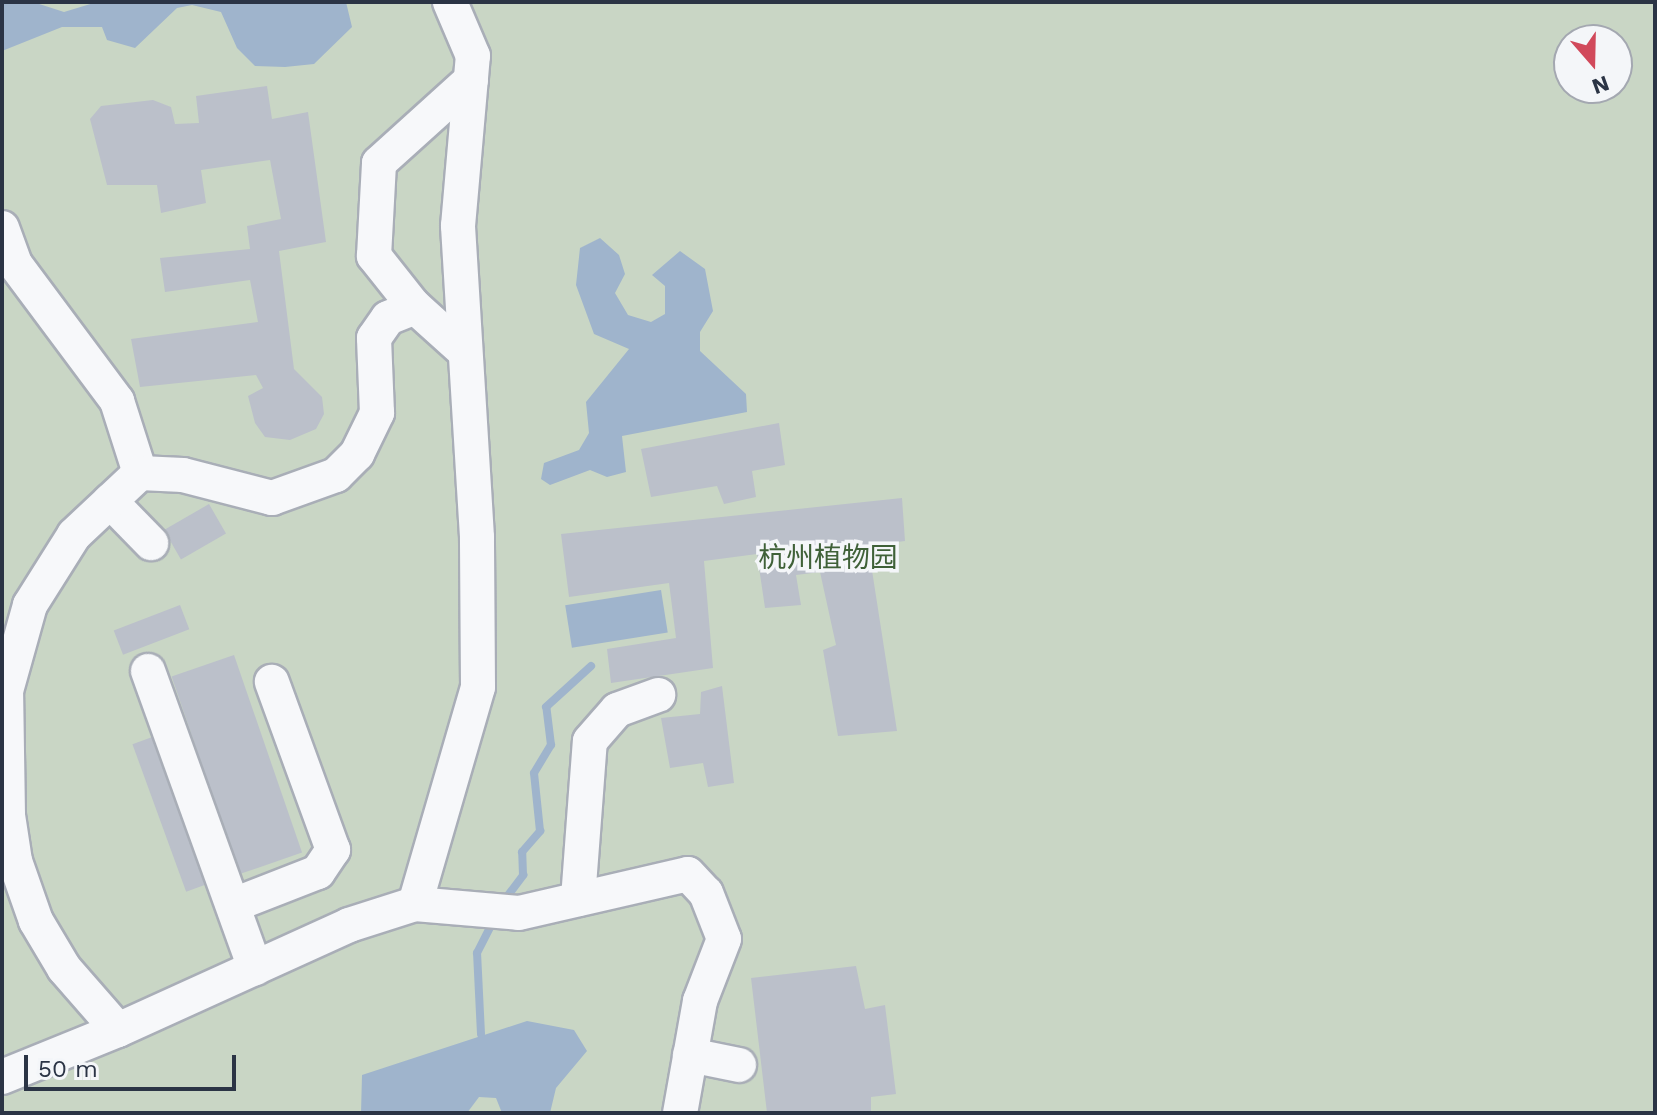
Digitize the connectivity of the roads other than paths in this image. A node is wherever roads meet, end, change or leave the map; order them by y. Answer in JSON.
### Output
{"nodes":[{"id":1,"x":450,"y":2,"type":"edge"},
{"id":2,"x":471,"y":80,"type":"junction"},
{"id":3,"x":2,"y":228,"type":"edge"},
{"id":4,"x":415,"y":307,"type":"junction"},
{"id":5,"x":465,"y":352,"type":"junction"},
{"id":6,"x":140,"y":473,"type":"junction"},
{"id":7,"x":110,"y":501,"type":"junction"},
{"id":8,"x":151,"y":543,"type":"dead end"},
{"id":9,"x":148,"y":671,"type":"dead end"},
{"id":10,"x":272,"y":682,"type":"dead end"},
{"id":11,"x":658,"y":695,"type":"dead end"},
{"id":12,"x":578,"y":899,"type":"junction"},
{"id":13,"x":236,"y":904,"type":"junction"},
{"id":14,"x":415,"y":904,"type":"junction"},
{"id":15,"x":255,"y":968,"type":"junction"},
{"id":16,"x":118,"y":1030,"type":"junction"},
{"id":17,"x":690,"y":1055,"type":"junction"},
{"id":18,"x":739,"y":1065,"type":"dead end"},
{"id":19,"x":2,"y":1077,"type":"edge"},
{"id":20,"x":680,"y":1113,"type":"edge"}],
"edges":[{"from":1,"to":2,"type":"lane"},
{"from":2,"to":4,"type":"lane"},
{"from":2,"to":5,"type":"lane"},
{"from":3,"to":6,"type":"lane"},
{"from":4,"to":5,"type":"lane"},
{"from":4,"to":6,"type":"lane"},
{"from":5,"to":14,"type":"lane"},
{"from":6,"to":7,"type":"lane"},
{"from":7,"to":8,"type":"lane"},
{"from":7,"to":16,"type":"lane"},
{"from":9,"to":13,"type":"lane"},
{"from":10,"to":13,"type":"lane"},
{"from":11,"to":12,"type":"lane"},
{"from":12,"to":14,"type":"lane"},
{"from":12,"to":17,"type":"lane"},
{"from":13,"to":15,"type":"lane"},
{"from":14,"to":15,"type":"lane"},
{"from":15,"to":16,"type":"lane"},
{"from":16,"to":19,"type":"lane"},
{"from":17,"to":18,"type":"lane"},
{"from":17,"to":20,"type":"lane"}]}
